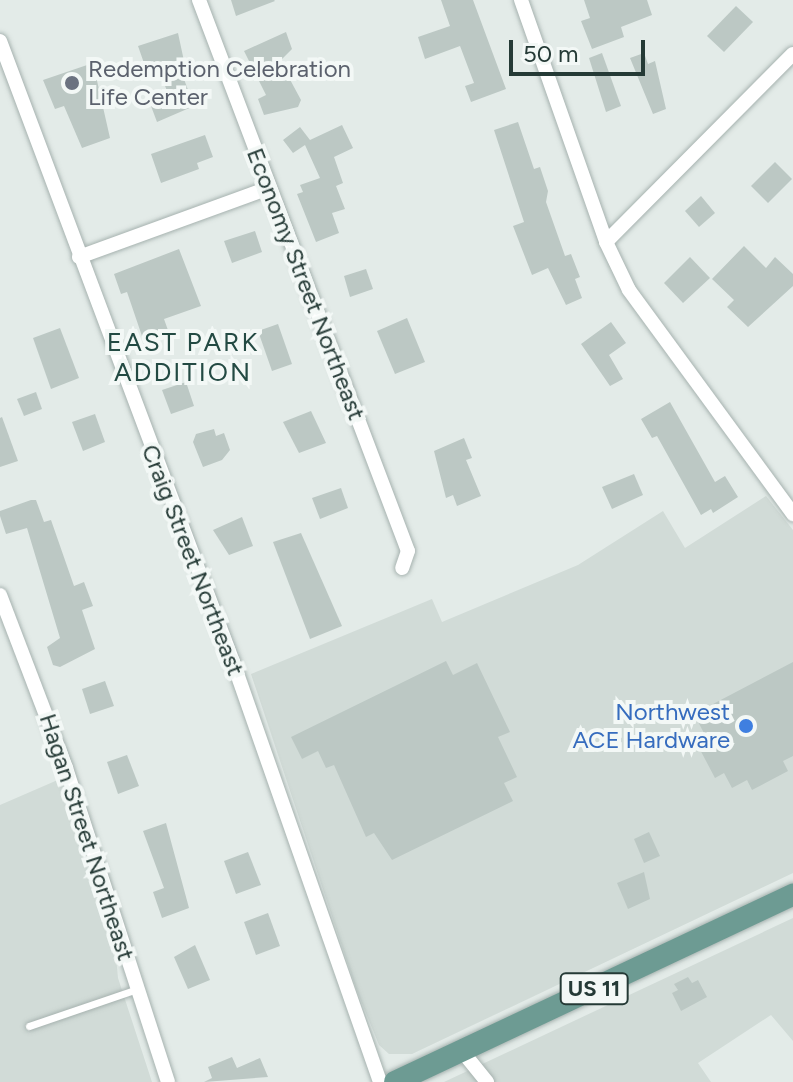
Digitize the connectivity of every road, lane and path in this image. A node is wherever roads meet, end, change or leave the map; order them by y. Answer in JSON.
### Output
{"nodes":[{"id":1,"x":199,"y":0,"type":"edge"},
{"id":2,"x":521,"y":0,"type":"edge"},
{"id":3,"x":0,"y":41,"type":"edge"},
{"id":4,"x":793,"y":54,"type":"edge"},
{"id":5,"x":269,"y":188,"type":"junction"},
{"id":6,"x":606,"y":242,"type":"junction"},
{"id":7,"x":79,"y":257,"type":"junction"},
{"id":8,"x":793,"y":514,"type":"edge"},
{"id":9,"x":402,"y":568,"type":"dead end"},
{"id":10,"x":0,"y":595,"type":"edge"},
{"id":11,"x":793,"y":895,"type":"edge"},
{"id":12,"x":137,"y":989,"type":"junction"},
{"id":13,"x":29,"y":1026,"type":"dead end"},
{"id":14,"x":462,"y":1051,"type":"junction"},
{"id":15,"x":168,"y":1082,"type":"edge"},
{"id":16,"x":380,"y":1082,"type":"edge"},
{"id":17,"x":395,"y":1082,"type":"edge"},
{"id":18,"x":487,"y":1082,"type":"edge"}],
"edges":[{"from":1,"to":5,"type":"street","name":"Economy Street Northeast"},
{"from":2,"to":6,"type":"street"},
{"from":3,"to":7,"type":"street","name":"Craig Street Northeast"},
{"from":4,"to":6,"type":"street"},
{"from":5,"to":7,"type":"street"},
{"from":5,"to":9,"type":"street","name":"Economy Street Northeast"},
{"from":6,"to":8,"type":"street"},
{"from":7,"to":16,"type":"street","name":"Craig Street Northeast"},
{"from":10,"to":12,"type":"street","name":"Hagan Street Northeast"},
{"from":11,"to":14,"type":"main road","number":"US 11"},
{"from":12,"to":13,"type":"lane"},
{"from":12,"to":15,"type":"street","name":"Hagan Street Northeast"},
{"from":14,"to":17,"type":"main road","number":"US 11"},
{"from":14,"to":18,"type":"street"}]}
